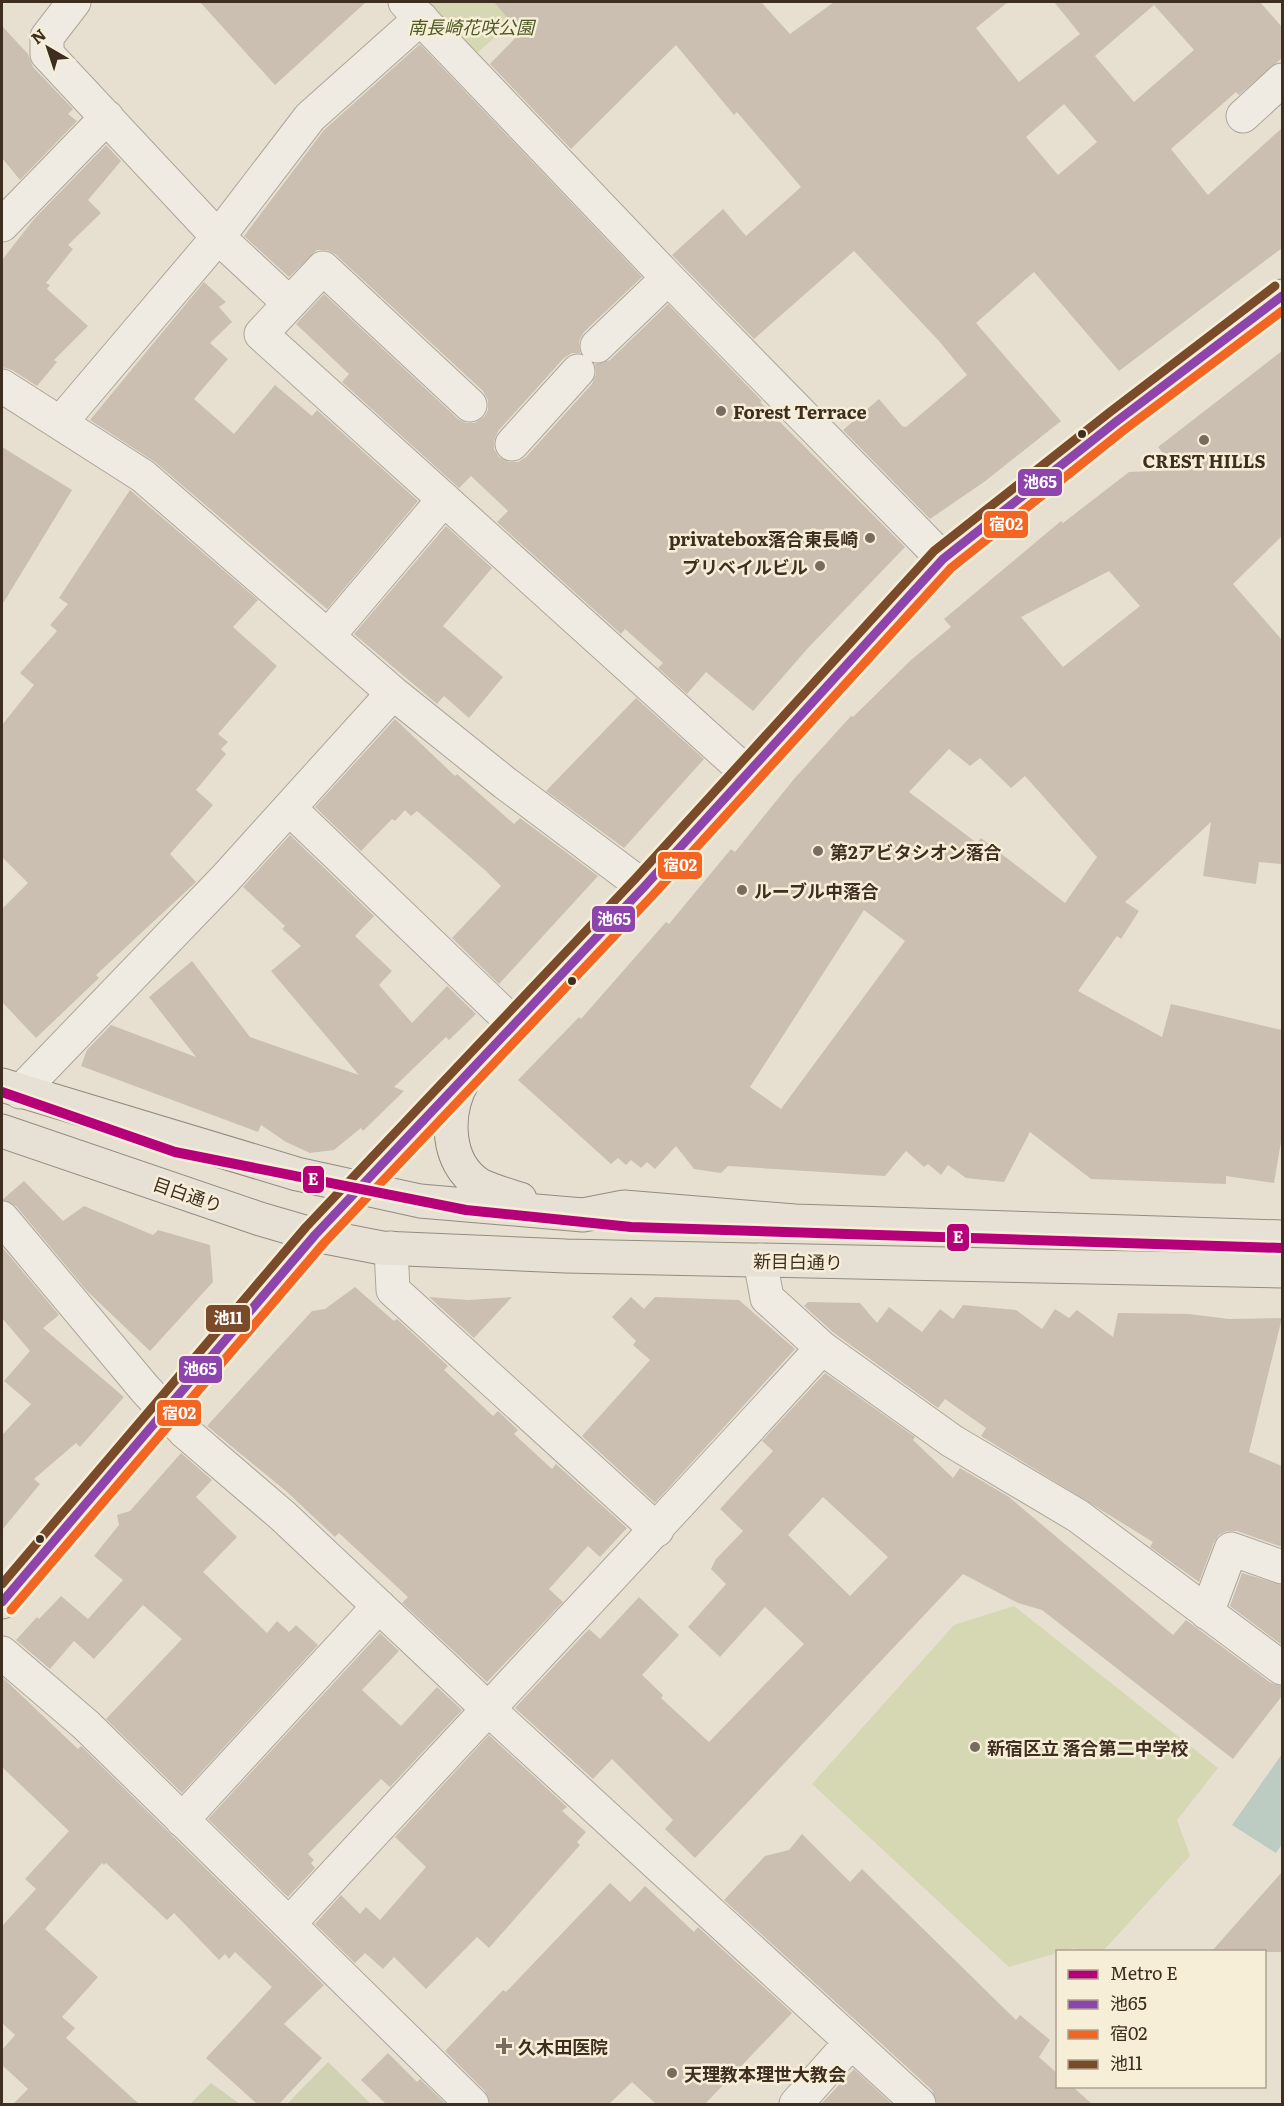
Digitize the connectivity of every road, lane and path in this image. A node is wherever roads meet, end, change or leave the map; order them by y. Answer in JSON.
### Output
{"nodes":[{"id":1,"x":74,"y":2,"type":"edge"},
{"id":2,"x":413,"y":10,"type":"edge"},
{"id":3,"x":1282,"y":80,"type":"edge"},
{"id":4,"x":1243,"y":116,"type":"dead end"},
{"id":5,"x":107,"y":117,"type":"junction"},
{"id":6,"x":2,"y":225,"type":"edge"},
{"id":7,"x":218,"y":237,"type":"junction"},
{"id":8,"x":668,"y":278,"type":"junction"},
{"id":9,"x":1282,"y":296,"type":"edge"},
{"id":10,"x":289,"y":303,"type":"junction"},
{"id":11,"x":597,"y":346,"type":"dead end"},
{"id":12,"x":578,"y":371,"type":"dead end"},
{"id":13,"x":2,"y":386,"type":"edge"},
{"id":14,"x":470,"y":405,"type":"dead end"},
{"id":15,"x":60,"y":422,"type":"junction"},
{"id":16,"x":512,"y":444,"type":"dead end"},
{"id":17,"x":444,"y":499,"type":"junction"},
{"id":18,"x":943,"y":559,"type":"junction"},
{"id":19,"x":327,"y":636,"type":"junction"},
{"id":20,"x":393,"y":693,"type":"junction"},
{"id":21,"x":748,"y":774,"type":"junction"},
{"id":22,"x":290,"y":809,"type":"junction"},
{"id":23,"x":644,"y":887,"type":"junction"},
{"id":24,"x":514,"y":1024,"type":"junction"},
{"id":25,"x":470,"y":1069,"type":"junction"},
{"id":26,"x":11,"y":1088,"type":"edge"},
{"id":27,"x":2,"y":1131,"type":"edge"},
{"id":28,"x":357,"y":1189,"type":"junction"},
{"id":29,"x":583,"y":1215,"type":"junction"},
{"id":30,"x":2,"y":1218,"type":"edge"},
{"id":31,"x":315,"y":1235,"type":"junction"},
{"id":32,"x":1282,"y":1237,"type":"edge"},
{"id":33,"x":391,"y":1248,"type":"junction"},
{"id":34,"x":760,"y":1260,"type":"junction"},
{"id":35,"x":1282,"y":1271,"type":"edge"},
{"id":36,"x":822,"y":1348,"type":"junction"},
{"id":37,"x":166,"y":1412,"type":"junction"},
{"id":38,"x":657,"y":1530,"type":"junction"},
{"id":39,"x":1282,"y":1567,"type":"edge"},
{"id":40,"x":2,"y":1602,"type":"edge"},
{"id":41,"x":379,"y":1606,"type":"junction"},
{"id":42,"x":1208,"y":1613,"type":"junction"},
{"id":43,"x":2,"y":1653,"type":"edge"},
{"id":44,"x":1282,"y":1668,"type":"edge"},
{"id":45,"x":487,"y":1708,"type":"junction"},
{"id":46,"x":182,"y":1820,"type":"junction"},
{"id":47,"x":289,"y":1924,"type":"junction"},
{"id":48,"x":851,"y":2042,"type":"junction"},
{"id":49,"x":472,"y":2104,"type":"edge"},
{"id":50,"x":796,"y":2104,"type":"edge"},
{"id":51,"x":920,"y":2104,"type":"edge"}],
"edges":[{"from":1,"to":5,"type":"street"},
{"from":2,"to":7,"type":"street"},
{"from":2,"to":8,"type":"street"},
{"from":3,"to":4,"type":"street"},
{"from":5,"to":6,"type":"street"},
{"from":5,"to":7,"type":"street"},
{"from":7,"to":10,"type":"street"},
{"from":7,"to":15,"type":"street"},
{"from":8,"to":11,"type":"street"},
{"from":8,"to":18,"type":"street"},
{"from":9,"to":18,"type":"main road"},
{"from":10,"to":14,"type":"street"},
{"from":10,"to":17,"type":"street"},
{"from":12,"to":16,"type":"street"},
{"from":13,"to":15,"type":"street"},
{"from":15,"to":19,"type":"street"},
{"from":17,"to":19,"type":"street"},
{"from":17,"to":21,"type":"street"},
{"from":18,"to":21,"type":"main road"},
{"from":19,"to":20,"type":"street"},
{"from":20,"to":22,"type":"street"},
{"from":20,"to":23,"type":"street"},
{"from":21,"to":23,"type":"main road"},
{"from":22,"to":24,"type":"street"},
{"from":22,"to":26,"type":"street"},
{"from":23,"to":24,"type":"main road"},
{"from":24,"to":25,"type":"main road"},
{"from":25,"to":28,"type":"main road"},
{"from":25,"to":29,"type":"main road"},
{"from":26,"to":28,"type":"main road"},
{"from":27,"to":31,"type":"main road","name":"目白通り"},
{"from":28,"to":29,"type":"main road"},
{"from":28,"to":31,"type":"main road"},
{"from":29,"to":32,"type":"main road"},
{"from":30,"to":37,"type":"street"},
{"from":31,"to":33,"type":"main road","name":"新目白通り"},
{"from":31,"to":37,"type":"main road"},
{"from":33,"to":34,"type":"main road","name":"新目白通り"},
{"from":33,"to":38,"type":"street"},
{"from":34,"to":35,"type":"main road","name":"新目白通り"},
{"from":34,"to":36,"type":"street"},
{"from":36,"to":38,"type":"street"},
{"from":36,"to":42,"type":"street"},
{"from":37,"to":40,"type":"main road"},
{"from":37,"to":41,"type":"street"},
{"from":38,"to":45,"type":"street"},
{"from":39,"to":42,"type":"street"},
{"from":41,"to":45,"type":"street"},
{"from":41,"to":46,"type":"street"},
{"from":42,"to":44,"type":"street"},
{"from":43,"to":46,"type":"street"},
{"from":45,"to":47,"type":"street"},
{"from":45,"to":48,"type":"street"},
{"from":46,"to":47,"type":"street"},
{"from":47,"to":49,"type":"street"},
{"from":48,"to":50,"type":"street"},
{"from":48,"to":51,"type":"street"}]}
